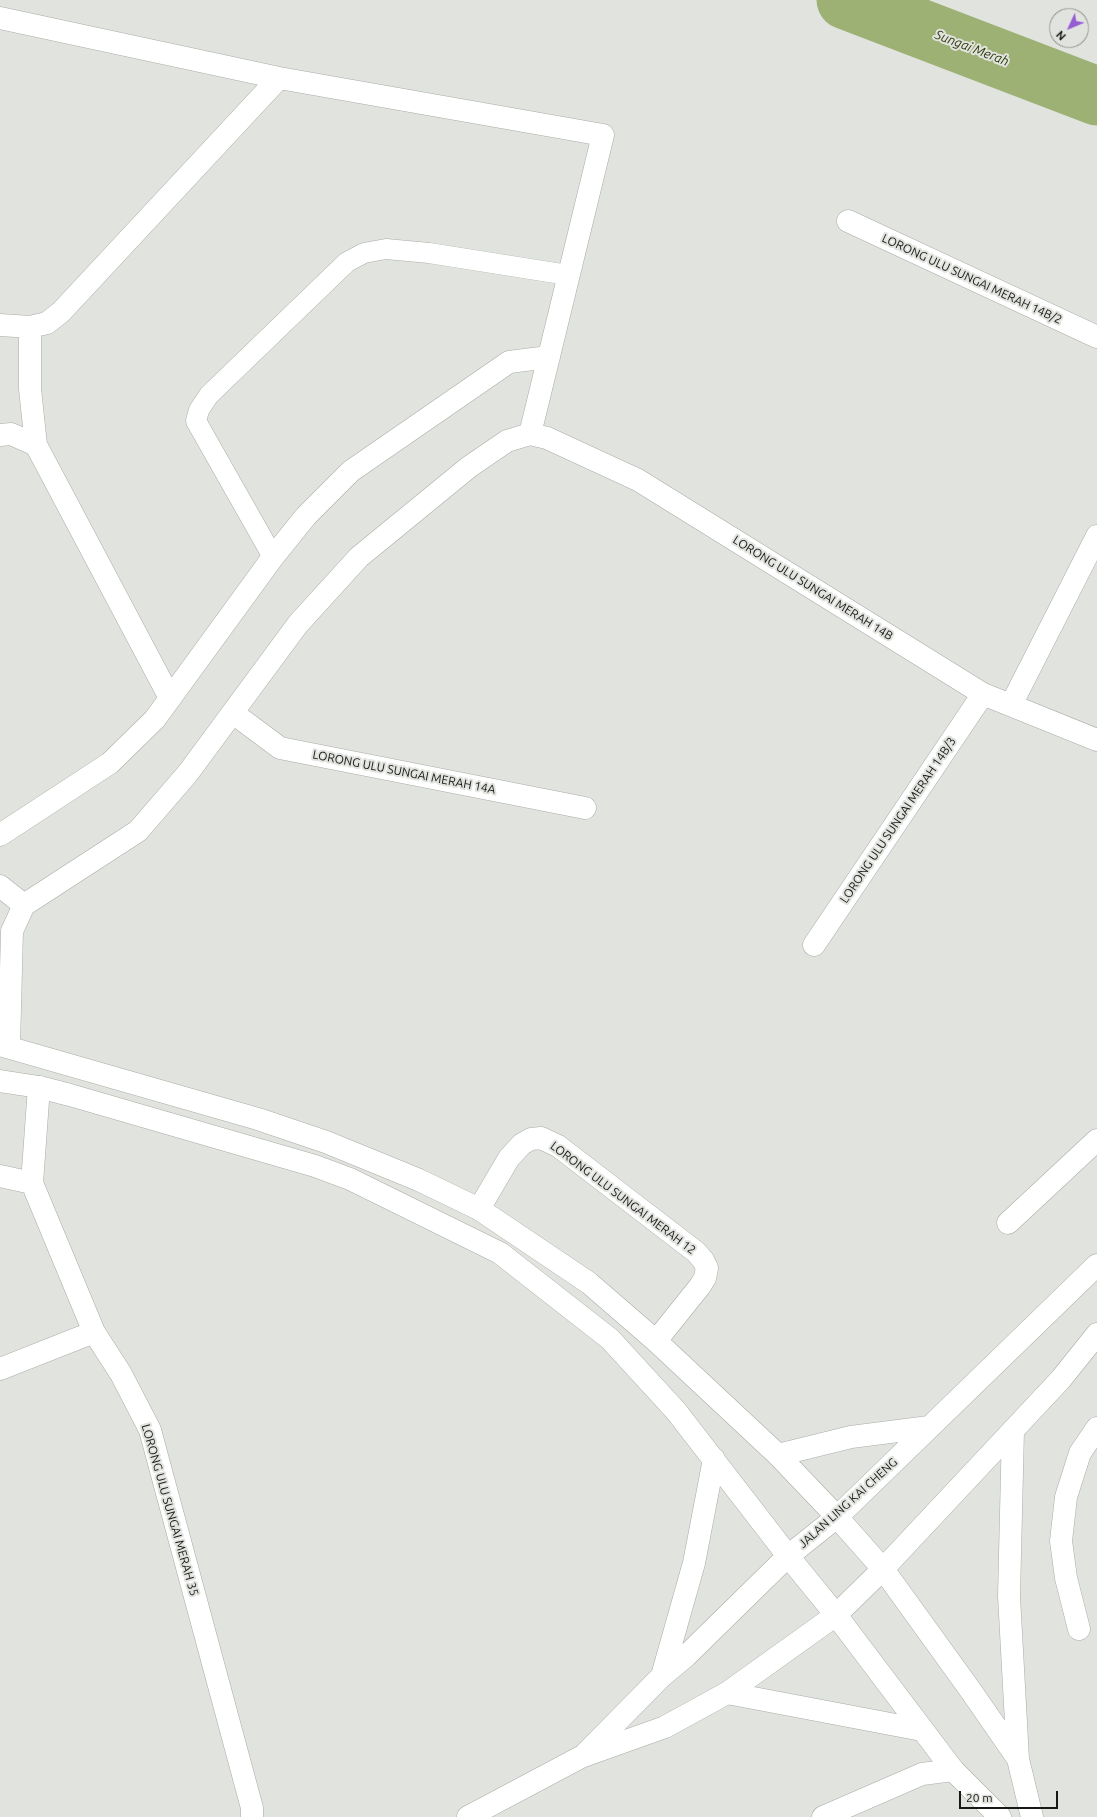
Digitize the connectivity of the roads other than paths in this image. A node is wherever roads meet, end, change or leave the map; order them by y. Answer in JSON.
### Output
{"nodes":[{"id":1,"x":0,"y":18,"type":"edge"},
{"id":2,"x":279,"y":78,"type":"junction"},
{"id":3,"x":848,"y":221,"type":"dead end"},
{"id":4,"x":568,"y":275,"type":"junction"},
{"id":5,"x":0,"y":325,"type":"edge"},
{"id":6,"x":30,"y":327,"type":"junction"},
{"id":7,"x":1097,"y":338,"type":"edge"},
{"id":8,"x":549,"y":357,"type":"junction"},
{"id":9,"x":530,"y":434,"type":"junction"},
{"id":10,"x":0,"y":435,"type":"edge"},
{"id":11,"x":36,"y":445,"type":"junction"},
{"id":12,"x":1097,"y":536,"type":"edge"},
{"id":13,"x":273,"y":557,"type":"junction"},
{"id":14,"x":983,"y":694,"type":"junction"},
{"id":15,"x":170,"y":698,"type":"junction"},
{"id":16,"x":1011,"y":705,"type":"junction"},
{"id":17,"x":233,"y":713,"type":"junction"},
{"id":18,"x":1097,"y":740,"type":"edge"},
{"id":19,"x":586,"y":808,"type":"dead end"},
{"id":20,"x":0,"y":835,"type":"edge"},
{"id":21,"x":0,"y":886,"type":"edge"},
{"id":22,"x":24,"y":905,"type":"junction"},
{"id":23,"x":814,"y":946,"type":"dead end"},
{"id":24,"x":4,"y":1045,"type":"edge"},
{"id":25,"x":0,"y":1081,"type":"edge"},
{"id":26,"x":39,"y":1087,"type":"junction"},
{"id":27,"x":1097,"y":1140,"type":"edge"},
{"id":28,"x":0,"y":1176,"type":"edge"},
{"id":29,"x":32,"y":1183,"type":"junction"},
{"id":30,"x":479,"y":1209,"type":"junction"},
{"id":31,"x":1008,"y":1223,"type":"dead end"},
{"id":32,"x":1097,"y":1265,"type":"edge"},
{"id":33,"x":94,"y":1332,"type":"junction"},
{"id":34,"x":1097,"y":1334,"type":"edge"},
{"id":35,"x":656,"y":1341,"type":"junction"},
{"id":36,"x":0,"y":1369,"type":"edge"},
{"id":37,"x":929,"y":1427,"type":"junction"},
{"id":38,"x":1097,"y":1428,"type":"edge"},
{"id":39,"x":1013,"y":1430,"type":"junction"},
{"id":40,"x":778,"y":1455,"type":"junction"},
{"id":41,"x":714,"y":1459,"type":"junction"},
{"id":42,"x":837,"y":1517,"type":"junction"},
{"id":43,"x":788,"y":1556,"type":"junction"},
{"id":44,"x":883,"y":1570,"type":"junction"},
{"id":45,"x":836,"y":1615,"type":"junction"},
{"id":46,"x":1080,"y":1629,"type":"dead end"},
{"id":47,"x":662,"y":1676,"type":"junction"},
{"id":48,"x":727,"y":1693,"type":"junction"},
{"id":49,"x":922,"y":1730,"type":"junction"},
{"id":50,"x":581,"y":1757,"type":"junction"},
{"id":51,"x":1018,"y":1759,"type":"junction"},
{"id":52,"x":954,"y":1770,"type":"junction"},
{"id":53,"x":252,"y":1812,"type":"edge"},
{"id":54,"x":468,"y":1817,"type":"edge"},
{"id":55,"x":824,"y":1817,"type":"edge"},
{"id":56,"x":1000,"y":1817,"type":"edge"},
{"id":57,"x":1032,"y":1817,"type":"edge"}],
"edges":[{"from":1,"to":2,"type":"street"},
{"from":2,"to":4,"type":"street"},
{"from":2,"to":6,"type":"street"},
{"from":3,"to":7,"type":"street","name":"LORONG ULU SUNGAI MERAH 14B/2"},
{"from":4,"to":8,"type":"street"},
{"from":4,"to":13,"type":"lane"},
{"from":5,"to":6,"type":"street"},
{"from":6,"to":11,"type":"street"},
{"from":8,"to":9,"type":"street"},
{"from":8,"to":13,"type":"street"},
{"from":9,"to":14,"type":"street","name":"LORONG ULU SUNGAI MERAH 14B"},
{"from":9,"to":17,"type":"street"},
{"from":10,"to":11,"type":"street"},
{"from":11,"to":15,"type":"street"},
{"from":12,"to":16,"type":"street"},
{"from":13,"to":15,"type":"street"},
{"from":14,"to":16,"type":"street","name":"LORONG ULU SUNGAI MERAH 14B"},
{"from":14,"to":23,"type":"street","name":"LORONG ULU SUNGAI MERAH 14B/3"},
{"from":15,"to":20,"type":"street"},
{"from":16,"to":18,"type":"street","name":"LORONG ULU SUNGAI MERAH 14B"},
{"from":17,"to":19,"type":"street","name":"LORONG ULU SUNGAI MERAH 14A"},
{"from":17,"to":22,"type":"street"},
{"from":21,"to":22,"type":"street"},
{"from":22,"to":24,"type":"street"},
{"from":24,"to":30,"type":"street"},
{"from":25,"to":26,"type":"street"},
{"from":26,"to":29,"type":"street","name":"LORONG ULU SUNGAI MERAH 35"},
{"from":26,"to":41,"type":"street"},
{"from":27,"to":31,"type":"street"},
{"from":28,"to":29,"type":"street"},
{"from":29,"to":33,"type":"street","name":"LORONG ULU SUNGAI MERAH 35"},
{"from":30,"to":35,"type":"street"},
{"from":30,"to":35,"type":"street","name":"LORONG ULU SUNGAI MERAH 12"},
{"from":32,"to":37,"type":"street","name":"JALAN LING KAI CHENG"},
{"from":33,"to":36,"type":"street"},
{"from":33,"to":53,"type":"street","name":"LORONG ULU SUNGAI MERAH 35"},
{"from":34,"to":39,"type":"street","name":"JALAN LING KAI CHENG"},
{"from":35,"to":40,"type":"street"},
{"from":37,"to":40,"type":"street"},
{"from":37,"to":42,"type":"street","name":"JALAN LING KAI CHENG"},
{"from":38,"to":46,"type":"street"},
{"from":39,"to":44,"type":"street","name":"JALAN LING KAI CHENG"},
{"from":39,"to":51,"type":"street"},
{"from":40,"to":42,"type":"street"},
{"from":41,"to":43,"type":"street"},
{"from":41,"to":47,"type":"street"},
{"from":42,"to":43,"type":"street","name":"JALAN LING KAI CHENG"},
{"from":42,"to":44,"type":"street"},
{"from":43,"to":45,"type":"street"},
{"from":43,"to":47,"type":"street","name":"JALAN LING KAI CHENG"},
{"from":44,"to":45,"type":"street","name":"JALAN LING KAI CHENG"},
{"from":44,"to":51,"type":"street"},
{"from":45,"to":48,"type":"street","name":"JALAN LING KAI CHENG"},
{"from":45,"to":49,"type":"street"},
{"from":47,"to":50,"type":"street","name":"JALAN LING KAI CHENG"},
{"from":48,"to":49,"type":"street"},
{"from":48,"to":50,"type":"street","name":"JALAN LING KAI CHENG"},
{"from":49,"to":52,"type":"street"},
{"from":50,"to":54,"type":"street","name":"JALAN LING KAI CHENG"},
{"from":51,"to":57,"type":"street"},
{"from":52,"to":55,"type":"street"},
{"from":52,"to":56,"type":"street"}]}
